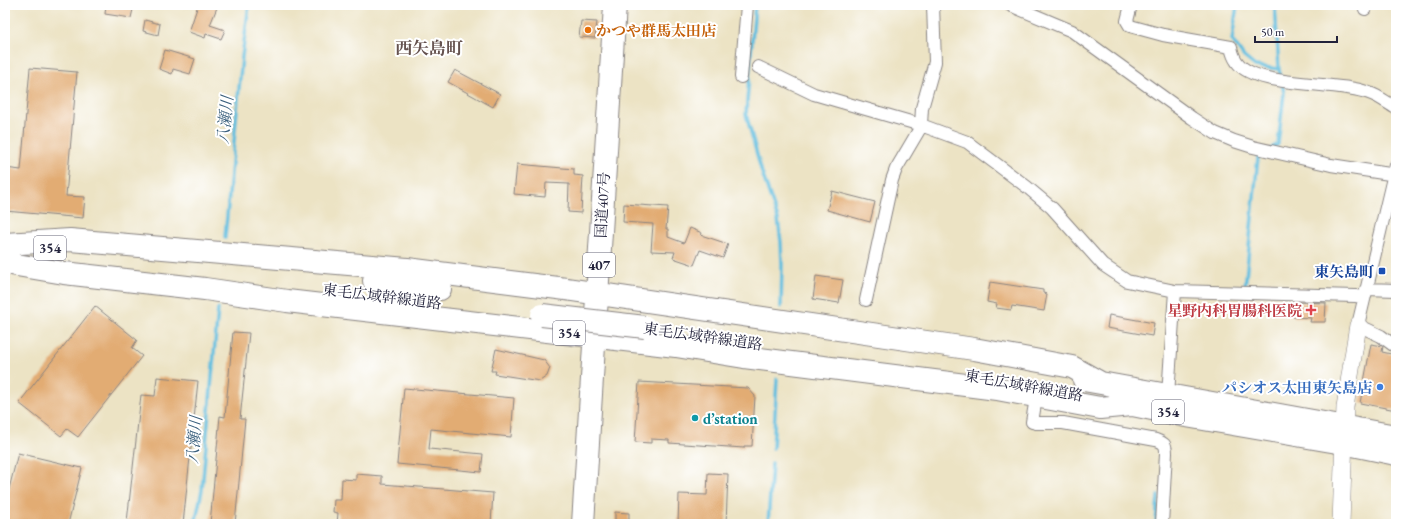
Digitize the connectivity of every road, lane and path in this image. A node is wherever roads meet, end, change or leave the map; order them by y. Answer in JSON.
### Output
{"nodes":[{"id":1,"x":615,"y":5,"type":"edge"},
{"id":2,"x":747,"y":5,"type":"edge"},
{"id":3,"x":933,"y":5,"type":"edge"},
{"id":4,"x":1010,"y":5,"type":"edge"},
{"id":5,"x":1131,"y":5,"type":"edge"},
{"id":6,"x":758,"y":67,"type":"dead end"},
{"id":7,"x":741,"y":77,"type":"dead end"},
{"id":8,"x":1396,"y":108,"type":"edge"},
{"id":9,"x":920,"y":125,"type":"junction"},
{"id":10,"x":1395,"y":171,"type":"edge"},
{"id":11,"x":5,"y":244,"type":"edge"},
{"id":12,"x":5,"y":259,"type":"edge"},
{"id":13,"x":5,"y":263,"type":"edge"},
{"id":14,"x":1396,"y":290,"type":"edge"},
{"id":15,"x":1175,"y":291,"type":"junction"},
{"id":16,"x":597,"y":293,"type":"junction"},
{"id":17,"x":1365,"y":293,"type":"junction"},
{"id":18,"x":866,"y":300,"type":"dead end"},
{"id":19,"x":543,"y":308,"type":"junction"},
{"id":20,"x":645,"y":320,"type":"junction"},
{"id":21,"x":1358,"y":325,"type":"junction"},
{"id":22,"x":594,"y":336,"type":"junction"},
{"id":23,"x":1396,"y":347,"type":"edge"},
{"id":24,"x":1099,"y":382,"type":"junction"},
{"id":25,"x":1037,"y":391,"type":"junction"},
{"id":26,"x":1168,"y":395,"type":"junction"},
{"id":27,"x":1343,"y":434,"type":"junction"},
{"id":28,"x":1396,"y":436,"type":"edge"},
{"id":29,"x":1396,"y":454,"type":"edge"},
{"id":30,"x":583,"y":524,"type":"edge"},
{"id":31,"x":1162,"y":524,"type":"edge"},
{"id":32,"x":1341,"y":524,"type":"edge"}],
"edges":[{"from":1,"to":16,"type":"highway","name":"国道407号","number":"407"},
{"from":2,"to":7,"type":"street"},
{"from":3,"to":9,"type":"street"},
{"from":4,"to":10,"type":"street"},
{"from":5,"to":8,"type":"street"},
{"from":6,"to":9,"type":"street"},
{"from":9,"to":15,"type":"street"},
{"from":9,"to":18,"type":"street"},
{"from":10,"to":17,"type":"street"},
{"from":11,"to":16,"type":"highway","number":"354"},
{"from":11,"to":19,"type":"highway","name":"東毛広域幹線道路","number":"354"},
{"from":12,"to":19,"type":"highway","name":"東毛広域幹線道路","number":"354"},
{"from":13,"to":22,"type":"highway","number":"354"},
{"from":14,"to":17,"type":"street"},
{"from":15,"to":17,"type":"street"},
{"from":15,"to":26,"type":"street"},
{"from":16,"to":22,"type":"highway","name":"国道407号","number":"407"},
{"from":16,"to":24,"type":"highway","number":"354"},
{"from":17,"to":21,"type":"street"},
{"from":19,"to":20,"type":"highway","name":"東毛広域幹線道路","number":"354","bridge":true},
{"from":20,"to":24,"type":"highway","name":"東毛広域幹線道路","number":"354"},
{"from":20,"to":25,"type":"highway","name":"東毛広域幹線道路","number":"354"},
{"from":21,"to":23,"type":"street"},
{"from":21,"to":27,"type":"street"},
{"from":22,"to":25,"type":"highway","number":"354"},
{"from":22,"to":30,"type":"highway","name":"国道407号","number":"407"},
{"from":24,"to":26,"type":"highway","name":"東毛広域幹線道路","number":"354"},
{"from":25,"to":27,"type":"highway","name":"東毛広域幹線道路","number":"354"},
{"from":25,"to":31,"type":"street"},
{"from":26,"to":27,"type":"highway","name":"東毛広域幹線道路","number":"354"},
{"from":27,"to":28,"type":"highway","name":"東毛広域幹線道路","number":"354"},
{"from":27,"to":29,"type":"highway","name":"東毛広域幹線道路","number":"354"},
{"from":27,"to":32,"type":"street"}]}
